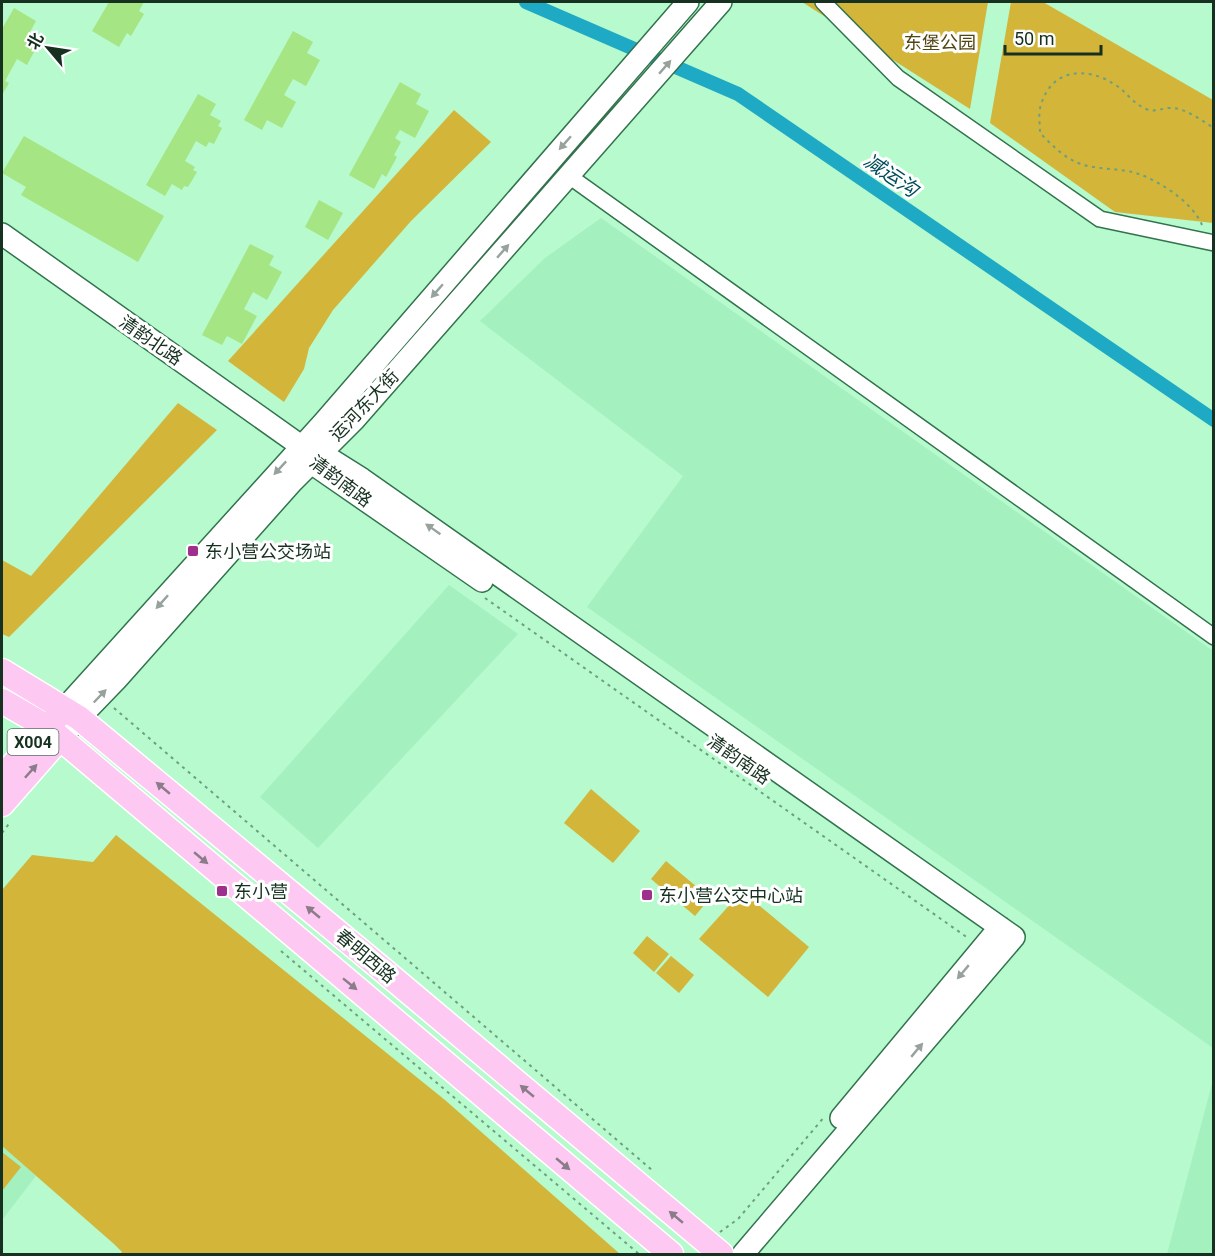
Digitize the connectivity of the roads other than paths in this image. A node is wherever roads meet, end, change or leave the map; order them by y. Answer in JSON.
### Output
{"nodes":[{"id":1,"x":688,"y":2,"type":"edge"},
{"id":2,"x":823,"y":2,"type":"edge"},
{"id":3,"x":719,"y":5,"type":"edge"},
{"id":4,"x":569,"y":177,"type":"junction"},
{"id":5,"x":2,"y":234,"type":"edge"},
{"id":6,"x":1211,"y":242,"type":"edge"},
{"id":7,"x":310,"y":453,"type":"junction"},
{"id":8,"x":1214,"y":637,"type":"edge"},
{"id":9,"x":2,"y":671,"type":"edge"},
{"id":10,"x":2,"y":701,"type":"edge"},
{"id":11,"x":72,"y":713,"type":"junction"},
{"id":12,"x":54,"y":733,"type":"junction"},
{"id":13,"x":2,"y":777,"type":"edge"},
{"id":14,"x":2,"y":804,"type":"edge"},
{"id":15,"x":731,"y":1251,"type":"edge"},
{"id":16,"x":671,"y":1254,"type":"edge"}],
"edges":[{"from":1,"to":7,"type":"main road","name":"运河东大街","number":"X004","one_way":true},
{"from":2,"to":6,"type":"street"},
{"from":4,"to":3,"type":"main road","name":"运河东大街","number":"X004","one_way":true},
{"from":7,"to":4,"type":"main road","name":"运河东大街","number":"X004","one_way":true},
{"from":4,"to":8,"type":"street"},
{"from":5,"to":7,"type":"main road","name":"清韵北路"},
{"from":7,"to":11,"type":"main road","name":"运河东大街","number":"X004","one_way":true},
{"from":11,"to":7,"type":"main road","name":"运河东大街","number":"X004","one_way":true},
{"from":7,"to":15,"type":"main road","name":"清韵南路"},
{"from":9,"to":11,"type":"main road","name":"春明西路"},
{"from":10,"to":12,"type":"main road","name":"春明西路"},
{"from":11,"to":12,"type":"main road","name":"运河东大街","number":"X004"},
{"from":15,"to":11,"type":"main road","name":"春明西路","one_way":true},
{"from":12,"to":13,"type":"main road","name":"运河东大街","number":"X004"},
{"from":14,"to":12,"type":"main road","name":"运河东大街","number":"X004","one_way":true},
{"from":12,"to":16,"type":"main road","name":"春明西路","one_way":true}]}
